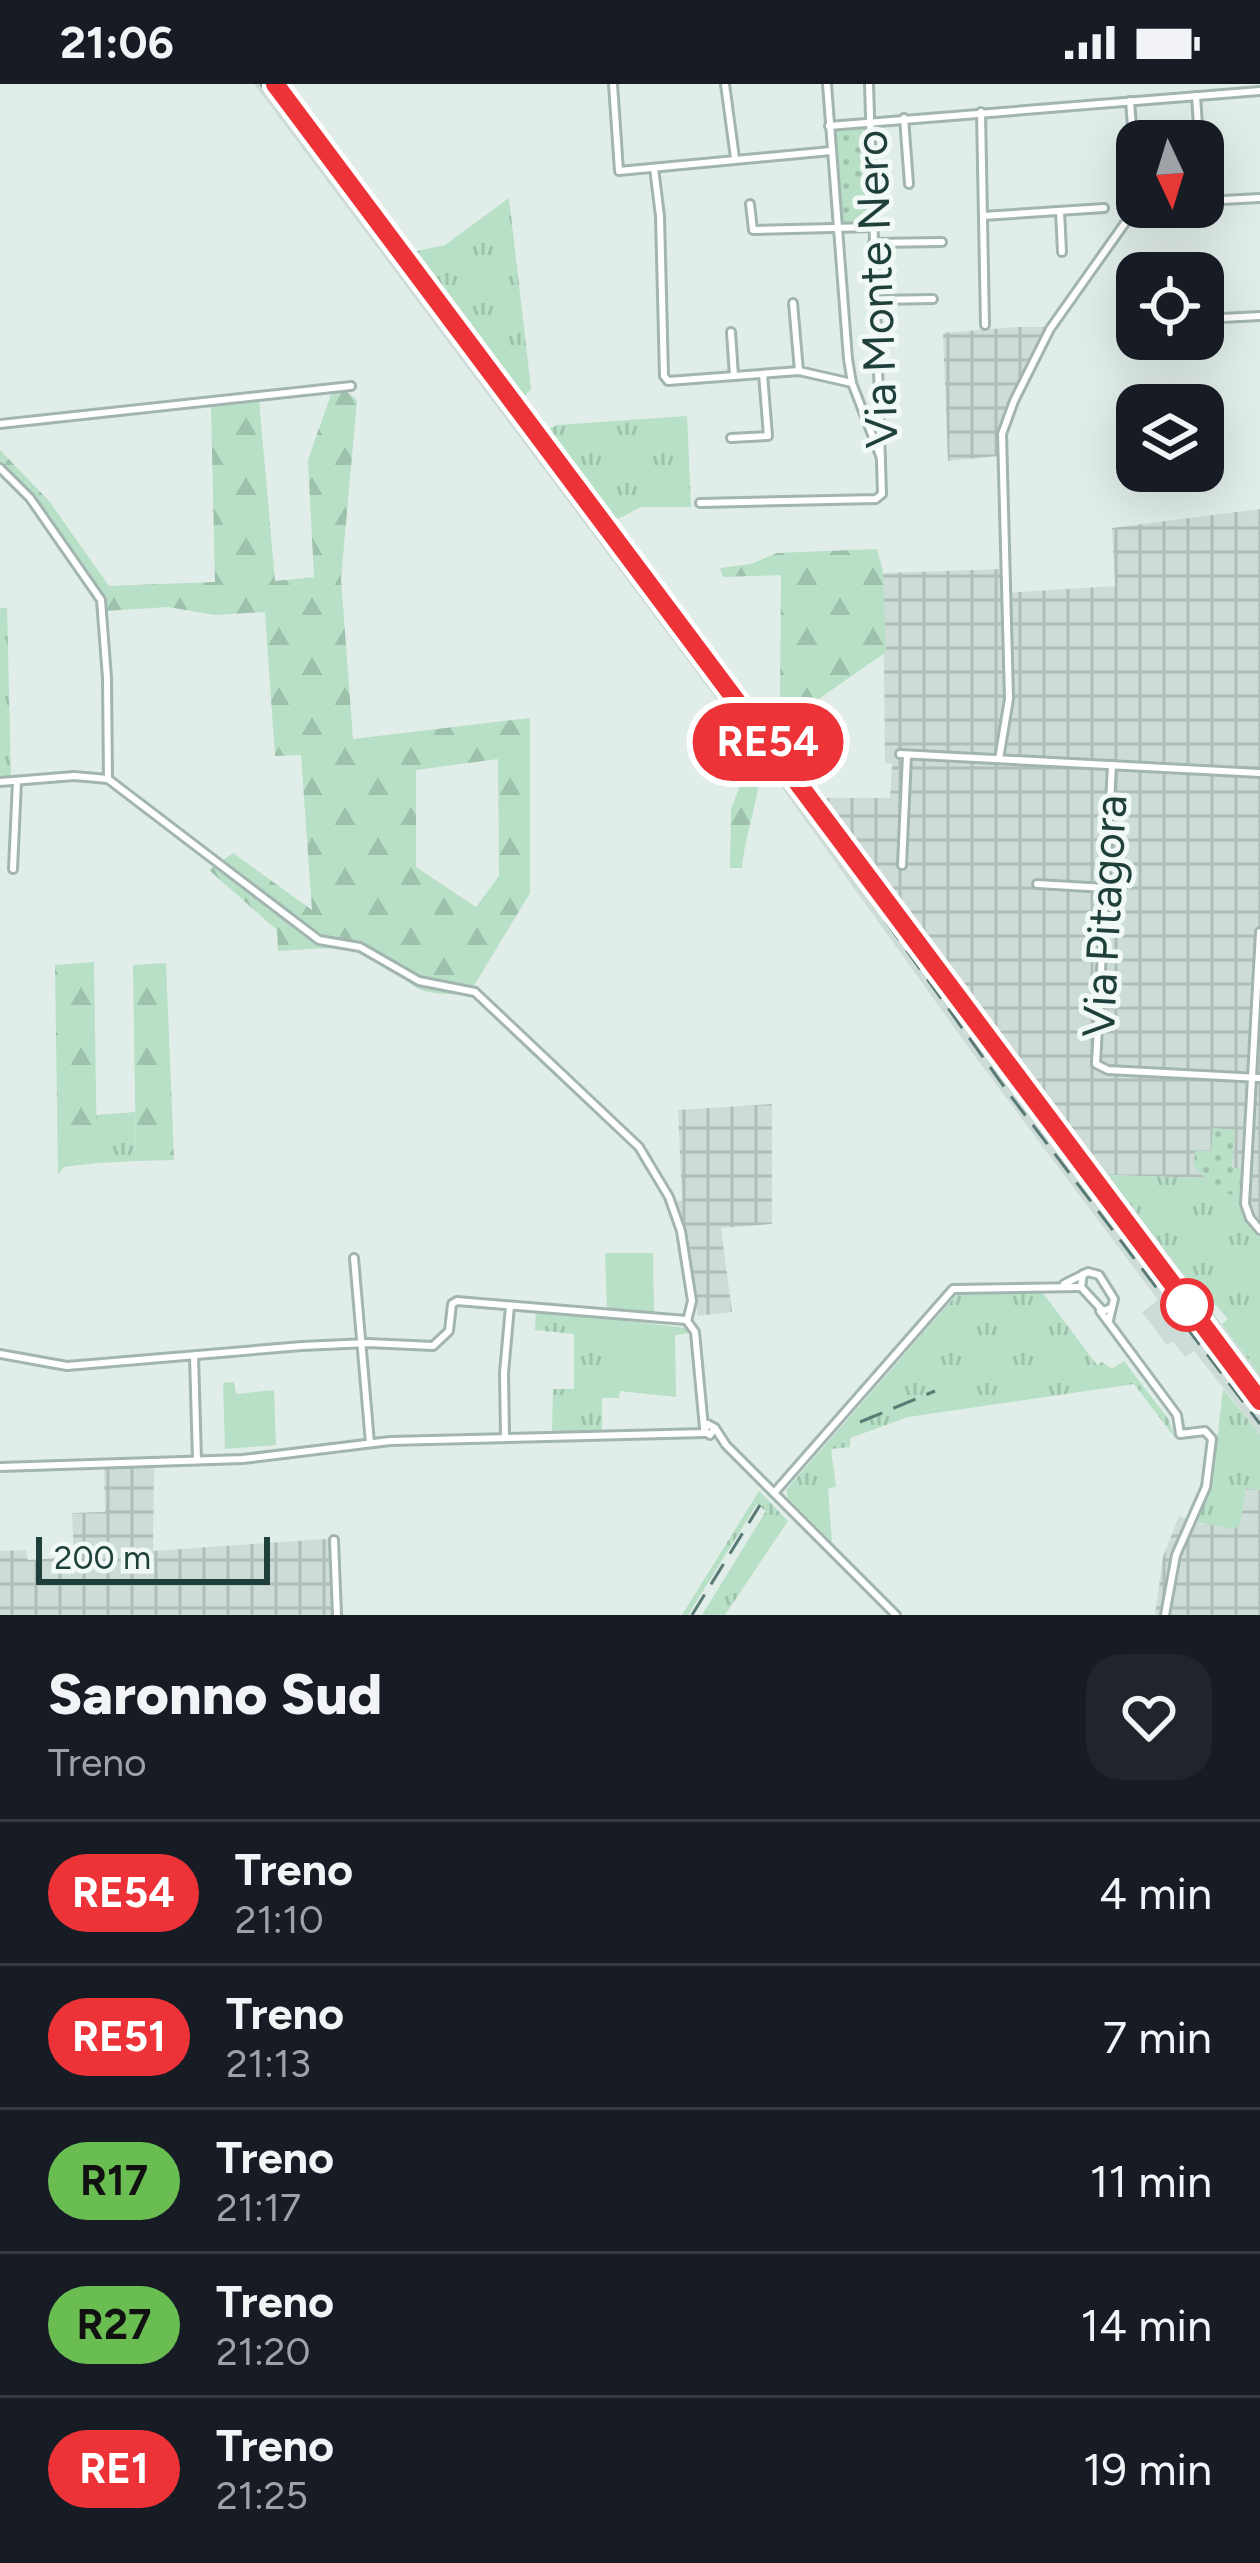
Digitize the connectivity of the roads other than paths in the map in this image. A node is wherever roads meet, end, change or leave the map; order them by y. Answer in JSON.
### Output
{"nodes":[{"id":1,"x":614,"y":84,"type":"edge"},
{"id":2,"x":724,"y":84,"type":"edge"},
{"id":3,"x":827,"y":84,"type":"edge"},
{"id":4,"x":869,"y":84,"type":"edge"},
{"id":5,"x":1260,"y":91,"type":"edge"},
{"id":6,"x":1196,"y":96,"type":"junction"},
{"id":7,"x":1130,"y":101,"type":"junction"},
{"id":8,"x":981,"y":112,"type":"junction"},
{"id":9,"x":904,"y":118,"type":"junction"},
{"id":10,"x":1131,"y":120,"type":"edge"},
{"id":11,"x":1198,"y":120,"type":"edge"},
{"id":12,"x":870,"y":122,"type":"junction"},
{"id":13,"x":830,"y":126,"type":"junction"},
{"id":14,"x":831,"y":151,"type":"junction"},
{"id":15,"x":735,"y":159,"type":"junction"},
{"id":16,"x":654,"y":168,"type":"junction"},
{"id":17,"x":909,"y":184,"type":"dead end"},
{"id":18,"x":1260,"y":198,"type":"edge"},
{"id":19,"x":1224,"y":200,"type":"edge"},
{"id":20,"x":751,"y":204,"type":"dead end"},
{"id":21,"x":1104,"y":208,"type":"dead end"},
{"id":22,"x":1060,"y":211,"type":"junction"},
{"id":23,"x":983,"y":216,"type":"junction"},
{"id":24,"x":873,"y":227,"type":"junction"},
{"id":25,"x":838,"y":228,"type":"junction"},
{"id":26,"x":1122,"y":228,"type":"edge"},
{"id":27,"x":942,"y":242,"type":"dead end"},
{"id":28,"x":873,"y":243,"type":"junction"},
{"id":29,"x":1063,"y":252,"type":"dead end"},
{"id":30,"x":876,"y":299,"type":"junction"},
{"id":31,"x":933,"y":299,"type":"dead end"},
{"id":32,"x":793,"y":303,"type":"dead end"},
{"id":33,"x":1260,"y":316,"type":"edge"},
{"id":34,"x":1224,"y":319,"type":"edge"},
{"id":35,"x":985,"y":325,"type":"dead end"},
{"id":36,"x":731,"y":332,"type":"dead end"},
{"id":37,"x":799,"y":371,"type":"junction"},
{"id":38,"x":764,"y":374,"type":"junction"},
{"id":39,"x":734,"y":376,"type":"junction"},
{"id":40,"x":853,"y":382,"type":"junction"},
{"id":41,"x":351,"y":386,"type":"dead end"},
{"id":42,"x":0,"y":424,"type":"edge"},
{"id":43,"x":731,"y":438,"type":"dead end"},
{"id":44,"x":883,"y":463,"type":"junction"},
{"id":45,"x":0,"y":468,"type":"edge"},
{"id":46,"x":700,"y":503,"type":"dead end"},
{"id":47,"x":999,"y":759,"type":"junction"},
{"id":48,"x":1112,"y":765,"type":"junction"},
{"id":49,"x":1260,"y":773,"type":"edge"},
{"id":50,"x":108,"y":779,"type":"junction"},
{"id":51,"x":0,"y":782,"type":"edge"},
{"id":52,"x":17,"y":782,"type":"junction"},
{"id":53,"x":902,"y":865,"type":"dead end"},
{"id":54,"x":13,"y":869,"type":"dead end"},
{"id":55,"x":1037,"y":884,"type":"dead end"},
{"id":56,"x":1106,"y":888,"type":"junction"},
{"id":57,"x":1260,"y":932,"type":"edge"},
{"id":58,"x":1256,"y":1078,"type":"edge"},
{"id":59,"x":1260,"y":1230,"type":"edge"},
{"id":60,"x":354,"y":1258,"type":"dead end"},
{"id":61,"x":1084,"y":1274,"type":"junction"},
{"id":62,"x":1061,"y":1286,"type":"junction"},
{"id":63,"x":1082,"y":1287,"type":"junction"},
{"id":64,"x":510,"y":1306,"type":"junction"},
{"id":65,"x":1111,"y":1308,"type":"junction"},
{"id":66,"x":1100,"y":1311,"type":"junction"},
{"id":67,"x":687,"y":1321,"type":"junction"},
{"id":68,"x":1109,"y":1324,"type":"junction"},
{"id":69,"x":360,"y":1345,"type":"junction"},
{"id":70,"x":0,"y":1354,"type":"edge"},
{"id":71,"x":194,"y":1355,"type":"junction"},
{"id":72,"x":708,"y":1430,"type":"junction"},
{"id":73,"x":505,"y":1437,"type":"junction"},
{"id":74,"x":370,"y":1443,"type":"junction"},
{"id":75,"x":197,"y":1460,"type":"junction"},
{"id":76,"x":0,"y":1467,"type":"edge"},
{"id":77,"x":774,"y":1493,"type":"junction"},
{"id":78,"x":334,"y":1540,"type":"dead end"},
{"id":79,"x":337,"y":1615,"type":"edge"},
{"id":80,"x":896,"y":1615,"type":"edge"},
{"id":81,"x":1165,"y":1615,"type":"edge"}],
"edges":[{"from":1,"to":16,"type":"street"},
{"from":2,"to":15,"type":"street"},
{"from":3,"to":13,"type":"street"},
{"from":4,"to":12,"type":"street","name":"Via Monte Nero"},
{"from":5,"to":6,"type":"street"},
{"from":6,"to":7,"type":"street"},
{"from":6,"to":11,"type":"street"},
{"from":7,"to":8,"type":"street"},
{"from":7,"to":10,"type":"street"},
{"from":8,"to":9,"type":"street"},
{"from":8,"to":23,"type":"street"},
{"from":9,"to":12,"type":"street"},
{"from":9,"to":17,"type":"street"},
{"from":12,"to":13,"type":"street"},
{"from":12,"to":24,"type":"street","name":"Via Monte Nero"},
{"from":13,"to":14,"type":"street"},
{"from":14,"to":15,"type":"street"},
{"from":14,"to":25,"type":"street"},
{"from":15,"to":16,"type":"street"},
{"from":16,"to":39,"type":"street"},
{"from":18,"to":19,"type":"street"},
{"from":20,"to":25,"type":"street"},
{"from":21,"to":22,"type":"street"},
{"from":22,"to":23,"type":"street"},
{"from":22,"to":29,"type":"street"},
{"from":23,"to":35,"type":"street"},
{"from":24,"to":25,"type":"street"},
{"from":24,"to":28,"type":"street","name":"Via Monte Nero"},
{"from":25,"to":40,"type":"street"},
{"from":26,"to":47,"type":"street"},
{"from":27,"to":28,"type":"street"},
{"from":28,"to":30,"type":"street","name":"Via Monte Nero"},
{"from":30,"to":31,"type":"street"},
{"from":30,"to":44,"type":"street","name":"Via Monte Nero"},
{"from":32,"to":37,"type":"street"},
{"from":33,"to":34,"type":"street"},
{"from":36,"to":39,"type":"street"},
{"from":37,"to":38,"type":"street"},
{"from":37,"to":40,"type":"street"},
{"from":38,"to":39,"type":"street"},
{"from":38,"to":43,"type":"street"},
{"from":40,"to":44,"type":"street"},
{"from":41,"to":42,"type":"street"},
{"from":44,"to":46,"type":"street","name":"Via Monte Nero"},
{"from":45,"to":50,"type":"street"},
{"from":47,"to":48,"type":"street"},
{"from":47,"to":53,"type":"street"},
{"from":48,"to":49,"type":"street"},
{"from":48,"to":56,"type":"street","name":"Via Pitagora"},
{"from":50,"to":52,"type":"street"},
{"from":50,"to":67,"type":"street"},
{"from":51,"to":52,"type":"street"},
{"from":52,"to":54,"type":"street"},
{"from":55,"to":56,"type":"street"},
{"from":56,"to":58,"type":"street","name":"Via Pitagora"},
{"from":57,"to":58,"type":"street"},
{"from":58,"to":59,"type":"street"},
{"from":60,"to":69,"type":"street"},
{"from":61,"to":62,"type":"street"},
{"from":61,"to":63,"type":"street"},
{"from":61,"to":65,"type":"street"},
{"from":62,"to":63,"type":"street"},
{"from":62,"to":77,"type":"street"},
{"from":63,"to":66,"type":"street"},
{"from":64,"to":67,"type":"street"},
{"from":64,"to":69,"type":"street"},
{"from":64,"to":73,"type":"street"},
{"from":65,"to":66,"type":"street"},
{"from":65,"to":68,"type":"street"},
{"from":66,"to":68,"type":"street"},
{"from":67,"to":72,"type":"street"},
{"from":68,"to":81,"type":"street"},
{"from":69,"to":71,"type":"street"},
{"from":69,"to":74,"type":"street"},
{"from":70,"to":71,"type":"street"},
{"from":71,"to":75,"type":"street"},
{"from":72,"to":73,"type":"street"},
{"from":72,"to":77,"type":"street"},
{"from":73,"to":74,"type":"street"},
{"from":74,"to":75,"type":"street"},
{"from":75,"to":76,"type":"street"},
{"from":77,"to":80,"type":"street"},
{"from":78,"to":79,"type":"street"}]}
